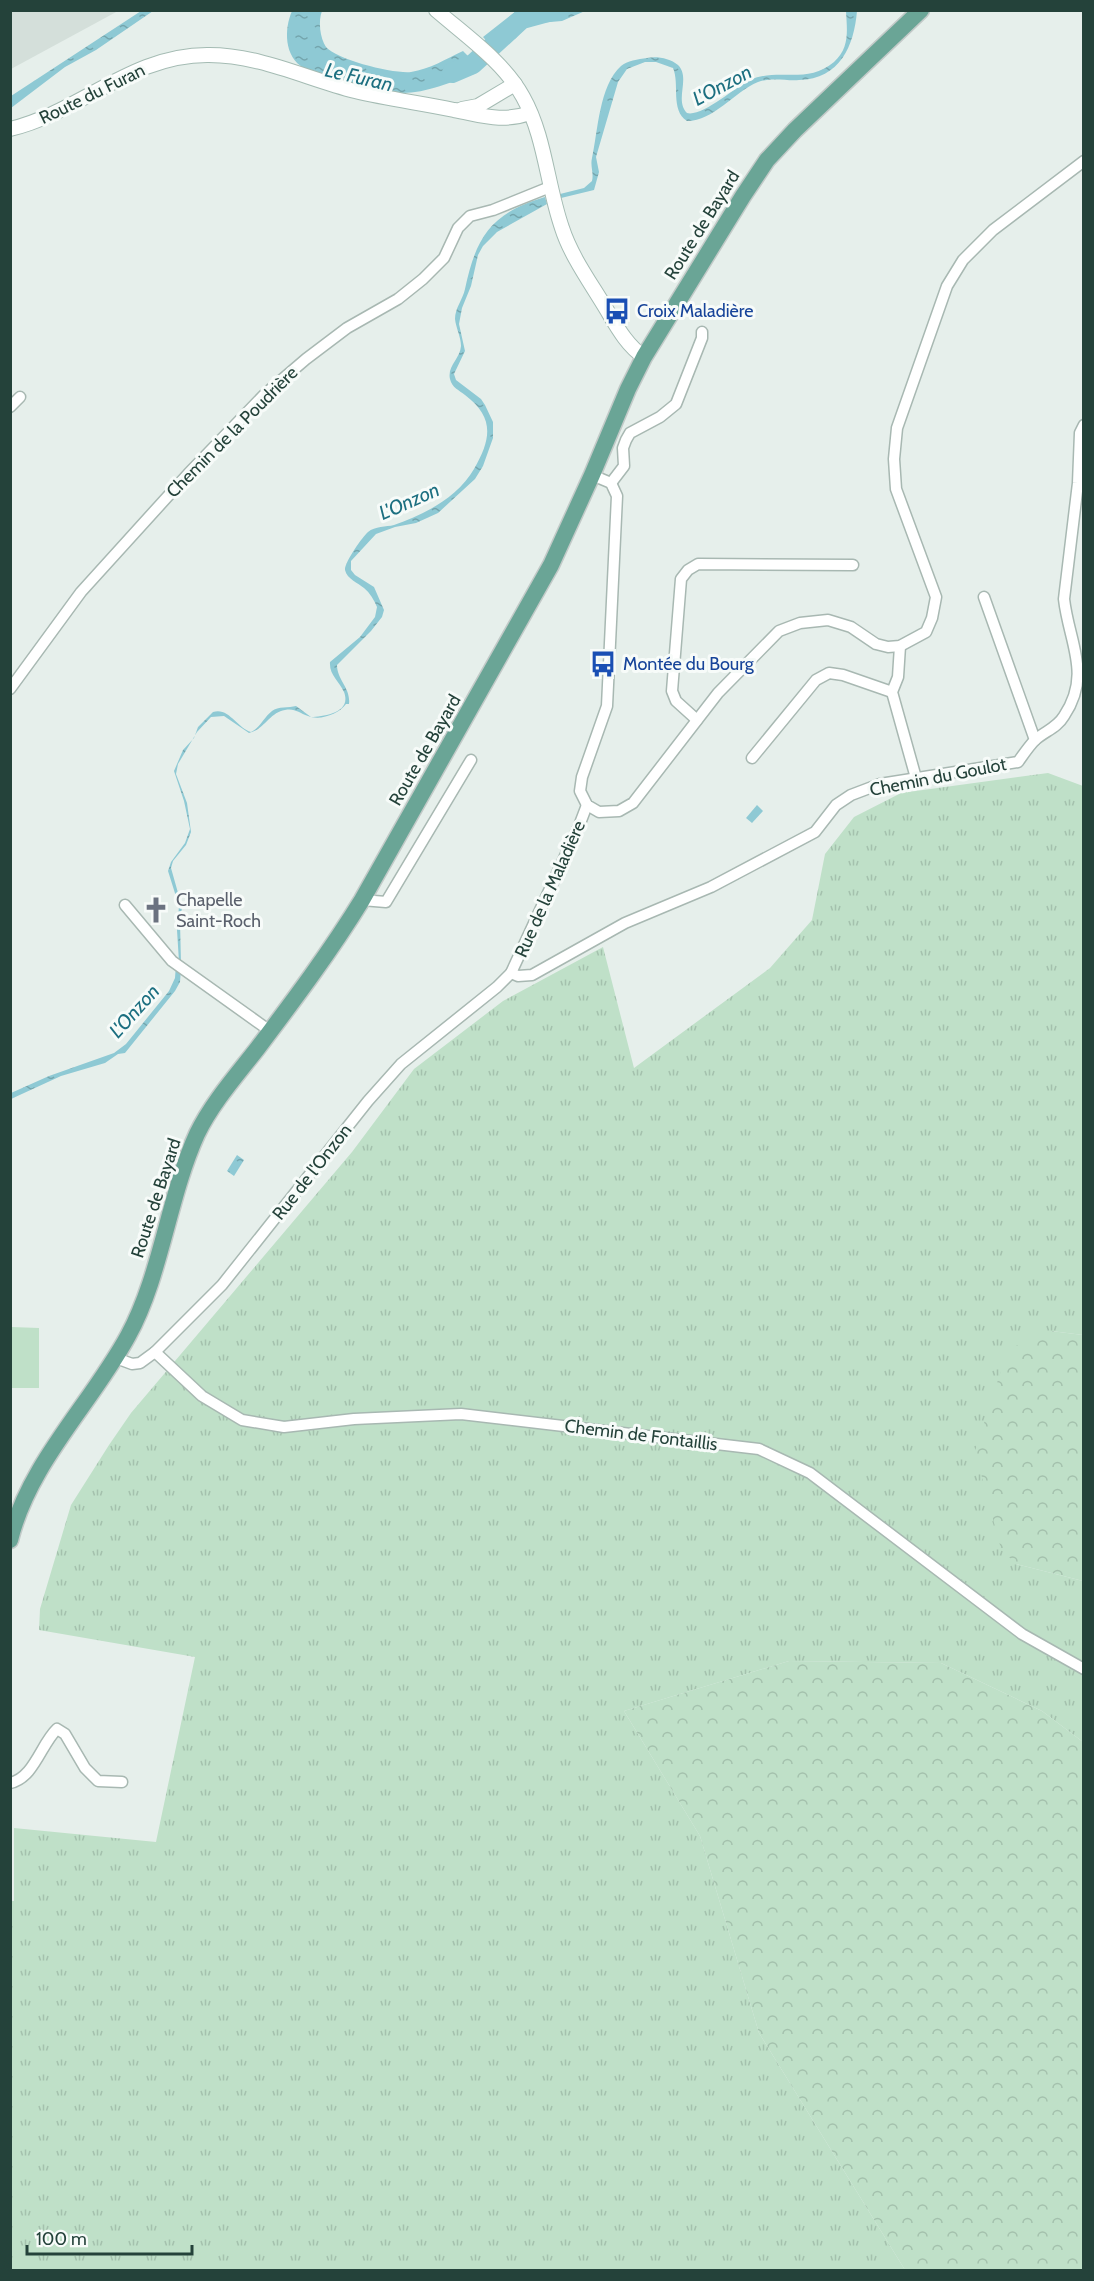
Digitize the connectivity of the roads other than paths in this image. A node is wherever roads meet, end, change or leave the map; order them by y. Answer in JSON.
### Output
{"nodes":[{"id":1,"x":436,"y":10,"type":"edge"},
{"id":2,"x":921,"y":10,"type":"edge"},
{"id":3,"x":515,"y":84,"type":"junction"},
{"id":4,"x":454,"y":110,"type":"junction"},
{"id":5,"x":530,"y":113,"type":"junction"},
{"id":6,"x":10,"y":129,"type":"edge"},
{"id":7,"x":1083,"y":161,"type":"edge"},
{"id":8,"x":550,"y":188,"type":"junction"},
{"id":9,"x":702,"y":332,"type":"dead end"},
{"id":10,"x":644,"y":357,"type":"junction"},
{"id":11,"x":20,"y":397,"type":"dead end"},
{"id":12,"x":10,"y":407,"type":"edge"},
{"id":13,"x":1083,"y":424,"type":"edge"},
{"id":14,"x":592,"y":475,"type":"junction"},
{"id":15,"x":611,"y":483,"type":"junction"},
{"id":16,"x":853,"y":565,"type":"dead end"},
{"id":17,"x":984,"y":597,"type":"dead end"},
{"id":18,"x":900,"y":646,"type":"junction"},
{"id":19,"x":10,"y":689,"type":"edge"},
{"id":20,"x":892,"y":692,"type":"junction"},
{"id":21,"x":697,"y":720,"type":"junction"},
{"id":22,"x":1035,"y":740,"type":"junction"},
{"id":23,"x":752,"y":758,"type":"dead end"},
{"id":24,"x":471,"y":760,"type":"dead end"},
{"id":25,"x":916,"y":778,"type":"junction"},
{"id":26,"x":587,"y":805,"type":"junction"},
{"id":27,"x":362,"y":900,"type":"junction"},
{"id":28,"x":125,"y":905,"type":"dead end"},
{"id":29,"x":511,"y":973,"type":"junction"},
{"id":30,"x":270,"y":1031,"type":"junction"},
{"id":31,"x":155,"y":1352,"type":"junction"},
{"id":32,"x":116,"y":1358,"type":"junction"},
{"id":33,"x":10,"y":1540,"type":"edge"},
{"id":34,"x":1083,"y":1669,"type":"edge"},
{"id":35,"x":122,"y":1782,"type":"dead end"},
{"id":36,"x":10,"y":1783,"type":"edge"}],
"edges":[{"from":1,"to":3,"type":"main road"},
{"from":2,"to":10,"type":"main road","name":"Route de Bayard"},
{"from":3,"to":4,"type":"main road","name":"Route du Furan"},
{"from":3,"to":5,"type":"main road"},
{"from":4,"to":5,"type":"main road","name":"Route du Furan"},
{"from":4,"to":6,"type":"main road","name":"Route du Furan"},
{"from":5,"to":8,"type":"main road"},
{"from":7,"to":18,"type":"street"},
{"from":8,"to":10,"type":"main road"},
{"from":8,"to":19,"type":"street","name":"Chemin de la Poudrière"},
{"from":9,"to":15,"type":"street"},
{"from":10,"to":14,"type":"main road","name":"Route de Bayard"},
{"from":11,"to":12,"type":"street"},
{"from":13,"to":22,"type":"street","name":"Chemin du Goulot"},
{"from":14,"to":15,"type":"street"},
{"from":14,"to":27,"type":"main road","name":"Route de Bayard"},
{"from":15,"to":26,"type":"street"},
{"from":16,"to":21,"type":"street"},
{"from":17,"to":22,"type":"street"},
{"from":18,"to":20,"type":"street"},
{"from":18,"to":21,"type":"street"},
{"from":20,"to":23,"type":"street"},
{"from":20,"to":25,"type":"street"},
{"from":21,"to":26,"type":"street"},
{"from":22,"to":25,"type":"street","name":"Chemin du Goulot"},
{"from":24,"to":27,"type":"street"},
{"from":25,"to":29,"type":"street","name":"Chemin du Goulot"},
{"from":26,"to":29,"type":"street","name":"Rue de la Maladière"},
{"from":27,"to":30,"type":"main road","name":"Route de Bayard"},
{"from":28,"to":30,"type":"street"},
{"from":29,"to":31,"type":"street","name":"Rue de l'Onzon"},
{"from":30,"to":32,"type":"main road","name":"Route de Bayard"},
{"from":31,"to":32,"type":"street","name":"Rue de l'Onzon"},
{"from":31,"to":34,"type":"street","name":"Chemin de Fontaillis"},
{"from":32,"to":33,"type":"main road","name":"Route de Bayard"},
{"from":35,"to":36,"type":"street"}]}
